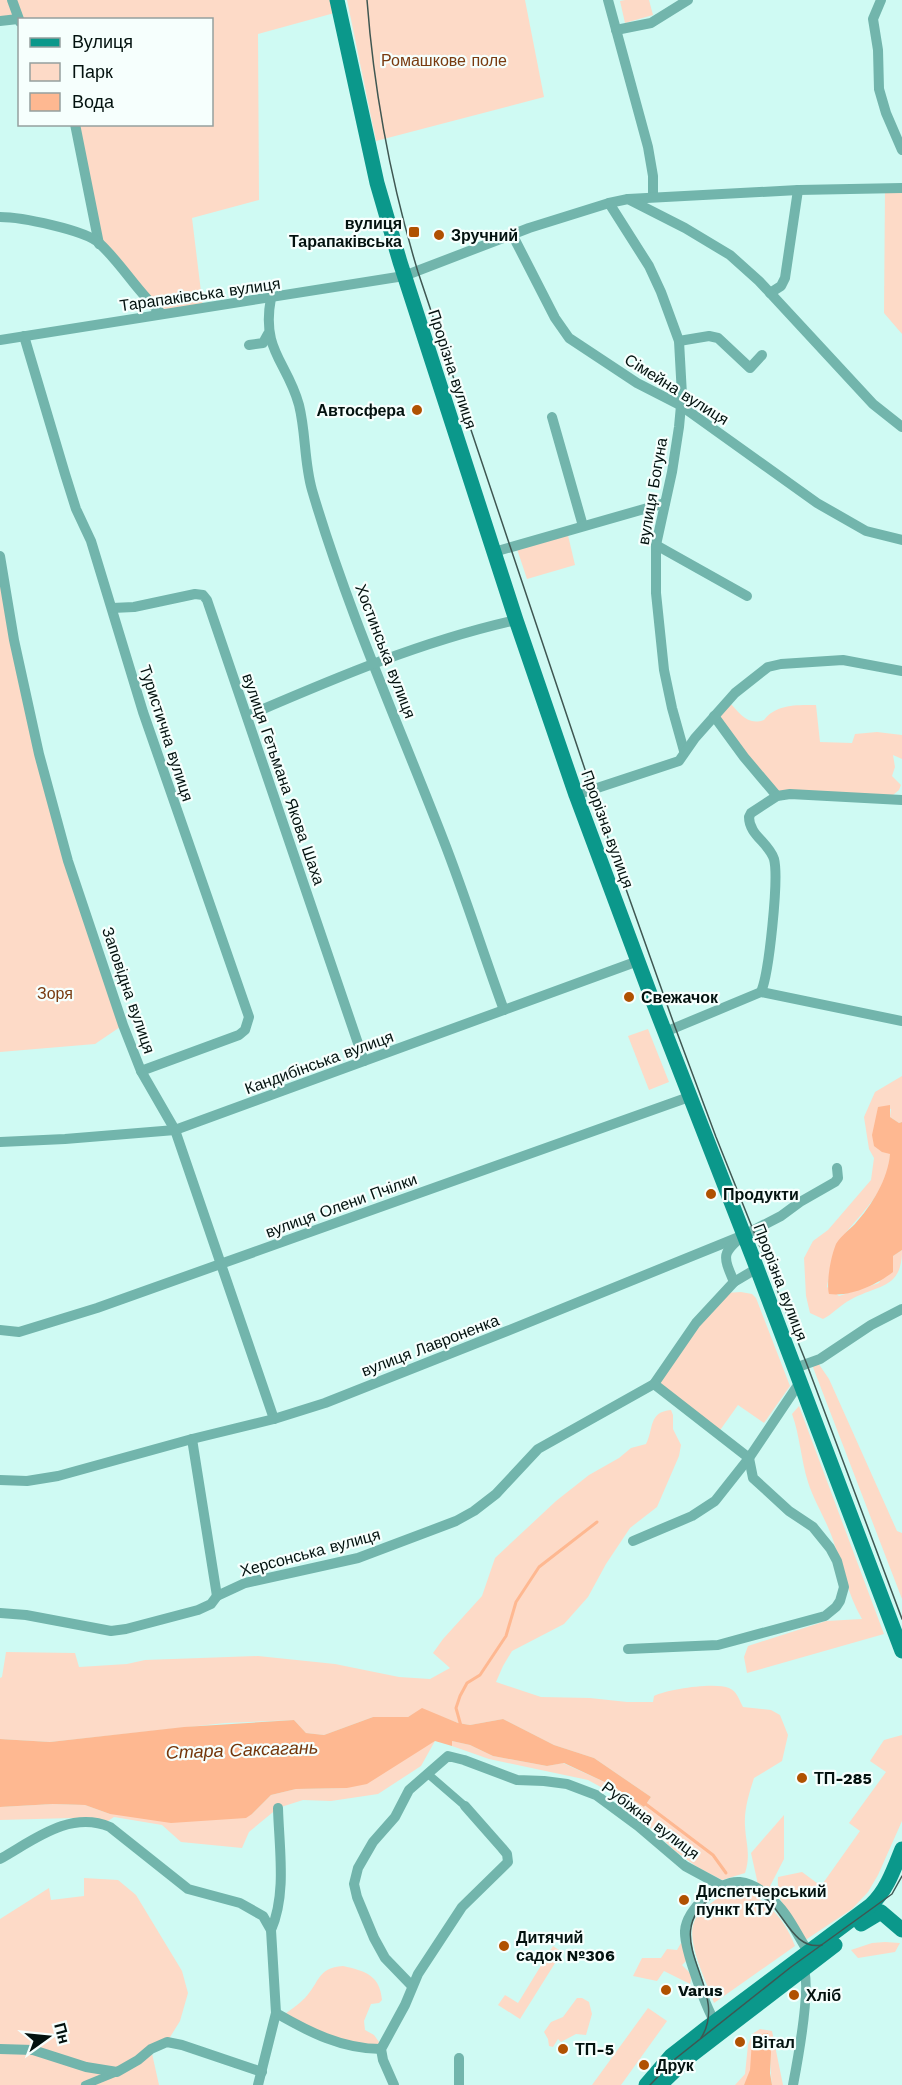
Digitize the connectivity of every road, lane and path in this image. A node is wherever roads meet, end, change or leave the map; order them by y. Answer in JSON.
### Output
{"nodes":[{"id":1,"x":12,"y":0,"type":"edge"},
{"id":2,"x":337,"y":0,"type":"edge"},
{"id":3,"x":608,"y":0,"type":"edge"},
{"id":4,"x":688,"y":0,"type":"edge"},
{"id":5,"x":881,"y":0,"type":"edge"},
{"id":6,"x":18,"y":18,"type":"edge"},
{"id":7,"x":18,"y":20,"type":"edge"},
{"id":8,"x":0,"y":21,"type":"edge"},
{"id":9,"x":616,"y":30,"type":"junction"},
{"id":10,"x":75,"y":126,"type":"edge"},
{"id":11,"x":902,"y":150,"type":"edge"},
{"id":12,"x":902,"y":188,"type":"edge"},
{"id":13,"x":798,"y":190,"type":"junction"},
{"id":14,"x":653,"y":197,"type":"junction"},
{"id":15,"x":627,"y":200,"type":"junction"},
{"id":16,"x":609,"y":203,"type":"junction"},
{"id":17,"x":0,"y":217,"type":"edge"},
{"id":18,"x":512,"y":234,"type":"junction"},
{"id":19,"x":100,"y":244,"type":"junction"},
{"id":20,"x":404,"y":276,"type":"junction"},
{"id":21,"x":770,"y":293,"type":"junction"},
{"id":22,"x":271,"y":298,"type":"junction"},
{"id":23,"x":162,"y":314,"type":"junction"},
{"id":24,"x":268,"y":334,"type":"junction"},
{"id":25,"x":24,"y":336,"type":"junction"},
{"id":26,"x":0,"y":340,"type":"edge"},
{"id":27,"x":679,"y":342,"type":"junction"},
{"id":28,"x":249,"y":345,"type":"dead end"},
{"id":29,"x":762,"y":355,"type":"dead end"},
{"id":30,"x":681,"y":405,"type":"junction"},
{"id":31,"x":552,"y":417,"type":"dead end"},
{"id":32,"x":902,"y":427,"type":"edge"},
{"id":33,"x":665,"y":502,"type":"junction"},
{"id":34,"x":583,"y":526,"type":"junction"},
{"id":35,"x":902,"y":540,"type":"edge"},
{"id":36,"x":656,"y":545,"type":"junction"},
{"id":37,"x":494,"y":552,"type":"junction"},
{"id":38,"x":0,"y":556,"type":"edge"},
{"id":39,"x":747,"y":596,"type":"dead end"},
{"id":40,"x":112,"y":608,"type":"junction"},
{"id":41,"x":516,"y":620,"type":"junction"},
{"id":42,"x":373,"y":662,"type":"junction"},
{"id":43,"x":902,"y":671,"type":"edge"},
{"id":44,"x":247,"y":716,"type":"junction"},
{"id":45,"x":714,"y":716,"type":"junction"},
{"id":46,"x":684,"y":751,"type":"junction"},
{"id":47,"x":576,"y":795,"type":"junction"},
{"id":48,"x":777,"y":796,"type":"junction"},
{"id":49,"x":902,"y":800,"type":"edge"},
{"id":50,"x":638,"y":961,"type":"junction"},
{"id":51,"x":761,"y":992,"type":"junction"},
{"id":52,"x":504,"y":1010,"type":"junction"},
{"id":53,"x":902,"y":1021,"type":"edge"},
{"id":54,"x":664,"y":1032,"type":"junction"},
{"id":55,"x":364,"y":1061,"type":"junction"},
{"id":56,"x":141,"y":1071,"type":"junction"},
{"id":57,"x":689,"y":1097,"type":"junction"},
{"id":58,"x":175,"y":1130,"type":"junction"},
{"id":59,"x":0,"y":1142,"type":"edge"},
{"id":60,"x":837,"y":1168,"type":"dead end"},
{"id":61,"x":744,"y":1234,"type":"junction"},
{"id":62,"x":221,"y":1264,"type":"junction"},
{"id":63,"x":756,"y":1269,"type":"junction"},
{"id":64,"x":734,"y":1282,"type":"junction"},
{"id":65,"x":902,"y":1309,"type":"edge"},
{"id":66,"x":0,"y":1330,"type":"edge"},
{"id":67,"x":797,"y":1375,"type":"junction"},
{"id":68,"x":654,"y":1384,"type":"junction"},
{"id":69,"x":274,"y":1419,"type":"junction"},
{"id":70,"x":192,"y":1439,"type":"junction"},
{"id":71,"x":748,"y":1458,"type":"junction"},
{"id":72,"x":0,"y":1480,"type":"edge"},
{"id":73,"x":633,"y":1541,"type":"dead end"},
{"id":74,"x":217,"y":1596,"type":"junction"},
{"id":75,"x":0,"y":1613,"type":"edge"},
{"id":76,"x":628,"y":1649,"type":"dead end"},
{"id":77,"x":902,"y":1651,"type":"edge"},
{"id":78,"x":428,"y":1774,"type":"junction"},
{"id":79,"x":465,"y":1806,"type":"joint"},
{"id":80,"x":278,"y":1808,"type":"dead end"},
{"id":81,"x":902,"y":1849,"type":"edge"},
{"id":82,"x":0,"y":1858,"type":"edge"},
{"id":83,"x":722,"y":1886,"type":"junction"},
{"id":84,"x":874,"y":1910,"type":"junction"},
{"id":85,"x":271,"y":1930,"type":"junction"},
{"id":86,"x":902,"y":1930,"type":"edge"},
{"id":87,"x":806,"y":1960,"type":"junction"},
{"id":88,"x":412,"y":1986,"type":"junction"},
{"id":89,"x":276,"y":2013,"type":"junction"},
{"id":90,"x":718,"y":2027,"type":"junction"},
{"id":91,"x":0,"y":2049,"type":"edge"},
{"id":92,"x":381,"y":2049,"type":"junction"},
{"id":93,"x":459,"y":2058,"type":"dead end"},
{"id":94,"x":117,"y":2072,"type":"junction"},
{"id":95,"x":262,"y":2072,"type":"junction"},
{"id":96,"x":86,"y":2085,"type":"edge"},
{"id":97,"x":258,"y":2085,"type":"edge"},
{"id":98,"x":394,"y":2085,"type":"edge"},
{"id":99,"x":459,"y":2085,"type":"edge"},
{"id":100,"x":646,"y":2085,"type":"edge"},
{"id":101,"x":660,"y":2085,"type":"edge"},
{"id":102,"x":793,"y":2085,"type":"edge"}],
"edges":[{"from":1,"to":6,"type":"street"},
{"from":2,"to":20,"type":"main road","name":"Прорізна вулиця"},
{"from":3,"to":9,"type":"street"},
{"from":4,"to":9,"type":"street"},
{"from":5,"to":11,"type":"street"},
{"from":7,"to":8,"type":"street"},
{"from":9,"to":14,"type":"street"},
{"from":10,"to":19,"type":"street"},
{"from":12,"to":13,"type":"street"},
{"from":13,"to":14,"type":"street"},
{"from":13,"to":21,"type":"street"},
{"from":14,"to":15,"type":"street"},
{"from":15,"to":16,"type":"street","name":"Тарапаківська вулиця"},
{"from":15,"to":21,"type":"street"},
{"from":16,"to":18,"type":"street","name":"Тарапаківська вулиця"},
{"from":16,"to":27,"type":"street","name":"вулиця Богуна"},
{"from":17,"to":19,"type":"street"},
{"from":18,"to":20,"type":"street","name":"Тарапаківська вулиця"},
{"from":18,"to":30,"type":"street","name":"Сімейна вулиця"},
{"from":19,"to":23,"type":"street"},
{"from":20,"to":22,"type":"street","name":"Тарапаківська вулиця"},
{"from":20,"to":37,"type":"main road","name":"Прорізна вулиця"},
{"from":21,"to":32,"type":"street"},
{"from":22,"to":23,"type":"street","name":"Тарапаківська вулиця"},
{"from":22,"to":24,"type":"street","name":"Хостинська вулиця"},
{"from":23,"to":25,"type":"street","name":"Тарапаківська вулиця"},
{"from":24,"to":28,"type":"street"},
{"from":24,"to":42,"type":"street","name":"Хостинська вулиця"},
{"from":25,"to":26,"type":"street","name":"Тарапаківська вулиця"},
{"from":25,"to":40,"type":"street","name":"Туристична вулиця"},
{"from":27,"to":29,"type":"street"},
{"from":27,"to":30,"type":"street","name":"вулиця Богуна"},
{"from":30,"to":33,"type":"street","name":"вулиця Богуна"},
{"from":30,"to":35,"type":"street","name":"Сімейна вулиця"},
{"from":31,"to":34,"type":"street"},
{"from":33,"to":34,"type":"street"},
{"from":33,"to":36,"type":"street","name":"вулиця Богуна"},
{"from":34,"to":37,"type":"street"},
{"from":36,"to":39,"type":"street"},
{"from":36,"to":46,"type":"street","name":"вулиця Богуна"},
{"from":37,"to":41,"type":"main road","name":"Прорізна вулиця"},
{"from":38,"to":56,"type":"street","name":"Заповідна вулиця"},
{"from":40,"to":44,"type":"street","name":"вулиця Гетьмана Якова Шаха"},
{"from":40,"to":56,"type":"street","name":"Туристична вулиця"},
{"from":41,"to":42,"type":"street"},
{"from":41,"to":47,"type":"main road","name":"Прорізна вулиця"},
{"from":42,"to":44,"type":"street"},
{"from":42,"to":52,"type":"street","name":"Хостинська вулиця"},
{"from":43,"to":45,"type":"street"},
{"from":44,"to":55,"type":"street","name":"вулиця Гетьмана Якова Шаха"},
{"from":45,"to":46,"type":"street"},
{"from":45,"to":48,"type":"street"},
{"from":46,"to":47,"type":"street"},
{"from":47,"to":50,"type":"main road","name":"Прорізна вулиця"},
{"from":48,"to":49,"type":"street"},
{"from":48,"to":51,"type":"street"},
{"from":50,"to":52,"type":"street","name":"Кандибінська вулиця"},
{"from":50,"to":54,"type":"main road","name":"Прорізна вулиця"},
{"from":51,"to":53,"type":"street"},
{"from":51,"to":54,"type":"street"},
{"from":52,"to":55,"type":"street","name":"Кандибінська вулиця"},
{"from":54,"to":57,"type":"main road","name":"Прорізна вулиця"},
{"from":55,"to":58,"type":"street","name":"Кандибінська вулиця"},
{"from":56,"to":58,"type":"street","name":"Заповідна вулиця"},
{"from":57,"to":61,"type":"main road","name":"Прорізна вулиця"},
{"from":57,"to":62,"type":"street","name":"вулиця Олени Пчілки"},
{"from":58,"to":59,"type":"street","name":"Кандибінська вулиця"},
{"from":58,"to":62,"type":"street","name":"Заповідна вулиця"},
{"from":60,"to":61,"type":"street","name":"вулиця Лавроненка"},
{"from":61,"to":63,"type":"main road","name":"Прорізна вулиця"},
{"from":61,"to":64,"type":"street"},
{"from":61,"to":69,"type":"street","name":"вулиця Лавроненка"},
{"from":62,"to":66,"type":"street","name":"вулиця Олени Пчілки"},
{"from":62,"to":69,"type":"street","name":"Заповідна вулиця"},
{"from":63,"to":64,"type":"street","name":"Херсонська вулиця"},
{"from":63,"to":67,"type":"main road","name":"Прорізна вулиця"},
{"from":64,"to":68,"type":"street","name":"Херсонська вулиця"},
{"from":65,"to":67,"type":"street"},
{"from":67,"to":71,"type":"street"},
{"from":67,"to":77,"type":"main road","name":"Прорізна вулиця"},
{"from":68,"to":71,"type":"street"},
{"from":68,"to":74,"type":"street","name":"Херсонська вулиця"},
{"from":69,"to":70,"type":"street","name":"вулиця Лавроненка"},
{"from":70,"to":72,"type":"street","name":"вулиця Лавроненка"},
{"from":70,"to":74,"type":"street"},
{"from":71,"to":73,"type":"street"},
{"from":71,"to":76,"type":"street"},
{"from":74,"to":75,"type":"street","name":"Херсонська вулиця"},
{"from":78,"to":79,"type":"street"},
{"from":78,"to":83,"type":"street","name":"Рубіжна вулиця"},
{"from":78,"to":88,"type":"street","name":"Рубіжна вулиця"},
{"from":79,"to":88,"type":"street"},
{"from":80,"to":85,"type":"street"},
{"from":81,"to":84,"type":"main road"},
{"from":82,"to":85,"type":"street"},
{"from":83,"to":87,"type":"street"},
{"from":83,"to":90,"type":"street"},
{"from":84,"to":86,"type":"main road"},
{"from":84,"to":87,"type":"main road"},
{"from":85,"to":89,"type":"street"},
{"from":87,"to":90,"type":"main road"},
{"from":87,"to":102,"type":"street"},
{"from":88,"to":92,"type":"street"},
{"from":89,"to":92,"type":"street"},
{"from":89,"to":95,"type":"street"},
{"from":90,"to":100,"type":"main road"},
{"from":90,"to":101,"type":"main road"},
{"from":91,"to":94,"type":"street"},
{"from":92,"to":98,"type":"street"},
{"from":93,"to":99,"type":"street"},
{"from":94,"to":95,"type":"street"},
{"from":94,"to":96,"type":"street"},
{"from":95,"to":97,"type":"street"}]}
